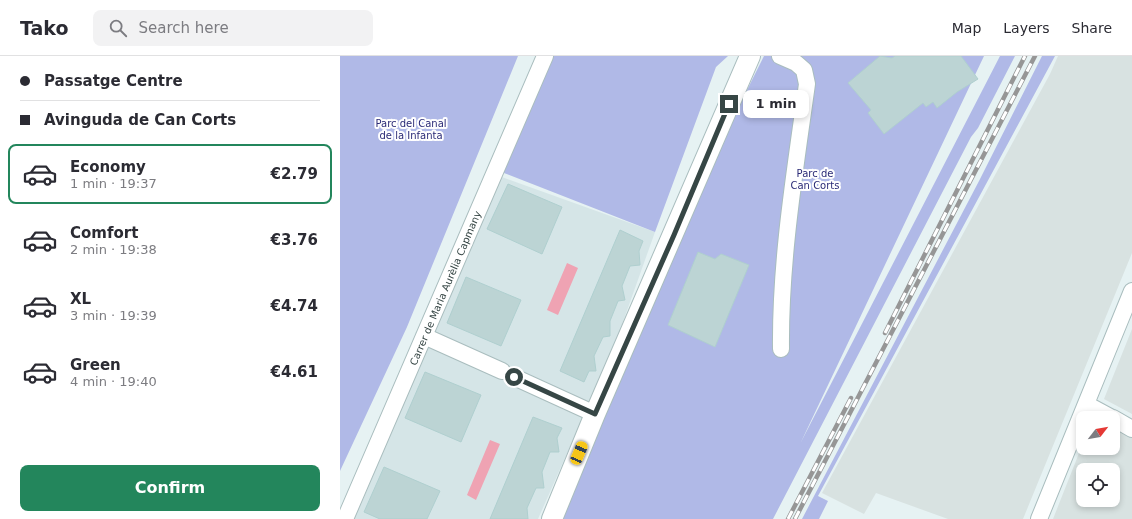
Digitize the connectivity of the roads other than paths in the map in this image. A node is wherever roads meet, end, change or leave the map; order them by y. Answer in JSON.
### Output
{"nodes":[{"id":1,"x":545,"y":56,"type":"edge"},
{"id":2,"x":750,"y":56,"type":"edge"},
{"id":3,"x":780,"y":56,"type":"edge"},
{"id":4,"x":1132,"y":291,"type":"edge"},
{"id":5,"x":424,"y":336,"type":"junction"},
{"id":6,"x":781,"y":349,"type":"dead end"},
{"id":7,"x":1086,"y":404,"type":"junction"},
{"id":8,"x":1100,"y":411,"type":"edge"},
{"id":9,"x":595,"y":414,"type":"junction"},
{"id":10,"x":1120,"y":422,"type":"edge"},
{"id":11,"x":1132,"y":429,"type":"edge"},
{"id":12,"x":345,"y":519,"type":"edge"},
{"id":13,"x":552,"y":519,"type":"edge"},
{"id":14,"x":1039,"y":519,"type":"edge"}],
"edges":[{"from":1,"to":5,"type":"street","name":"Carrer de Maria Aurèlia Capmany"},
{"from":2,"to":9,"type":"street"},
{"from":3,"to":6,"type":"street"},
{"from":4,"to":7,"type":"street"},
{"from":5,"to":9,"type":"street"},
{"from":5,"to":12,"type":"street","name":"Carrer de Maria Aurèlia Capmany"},
{"from":7,"to":8,"type":"street"},
{"from":7,"to":14,"type":"street"},
{"from":9,"to":13,"type":"street"},
{"from":10,"to":11,"type":"street"}]}
